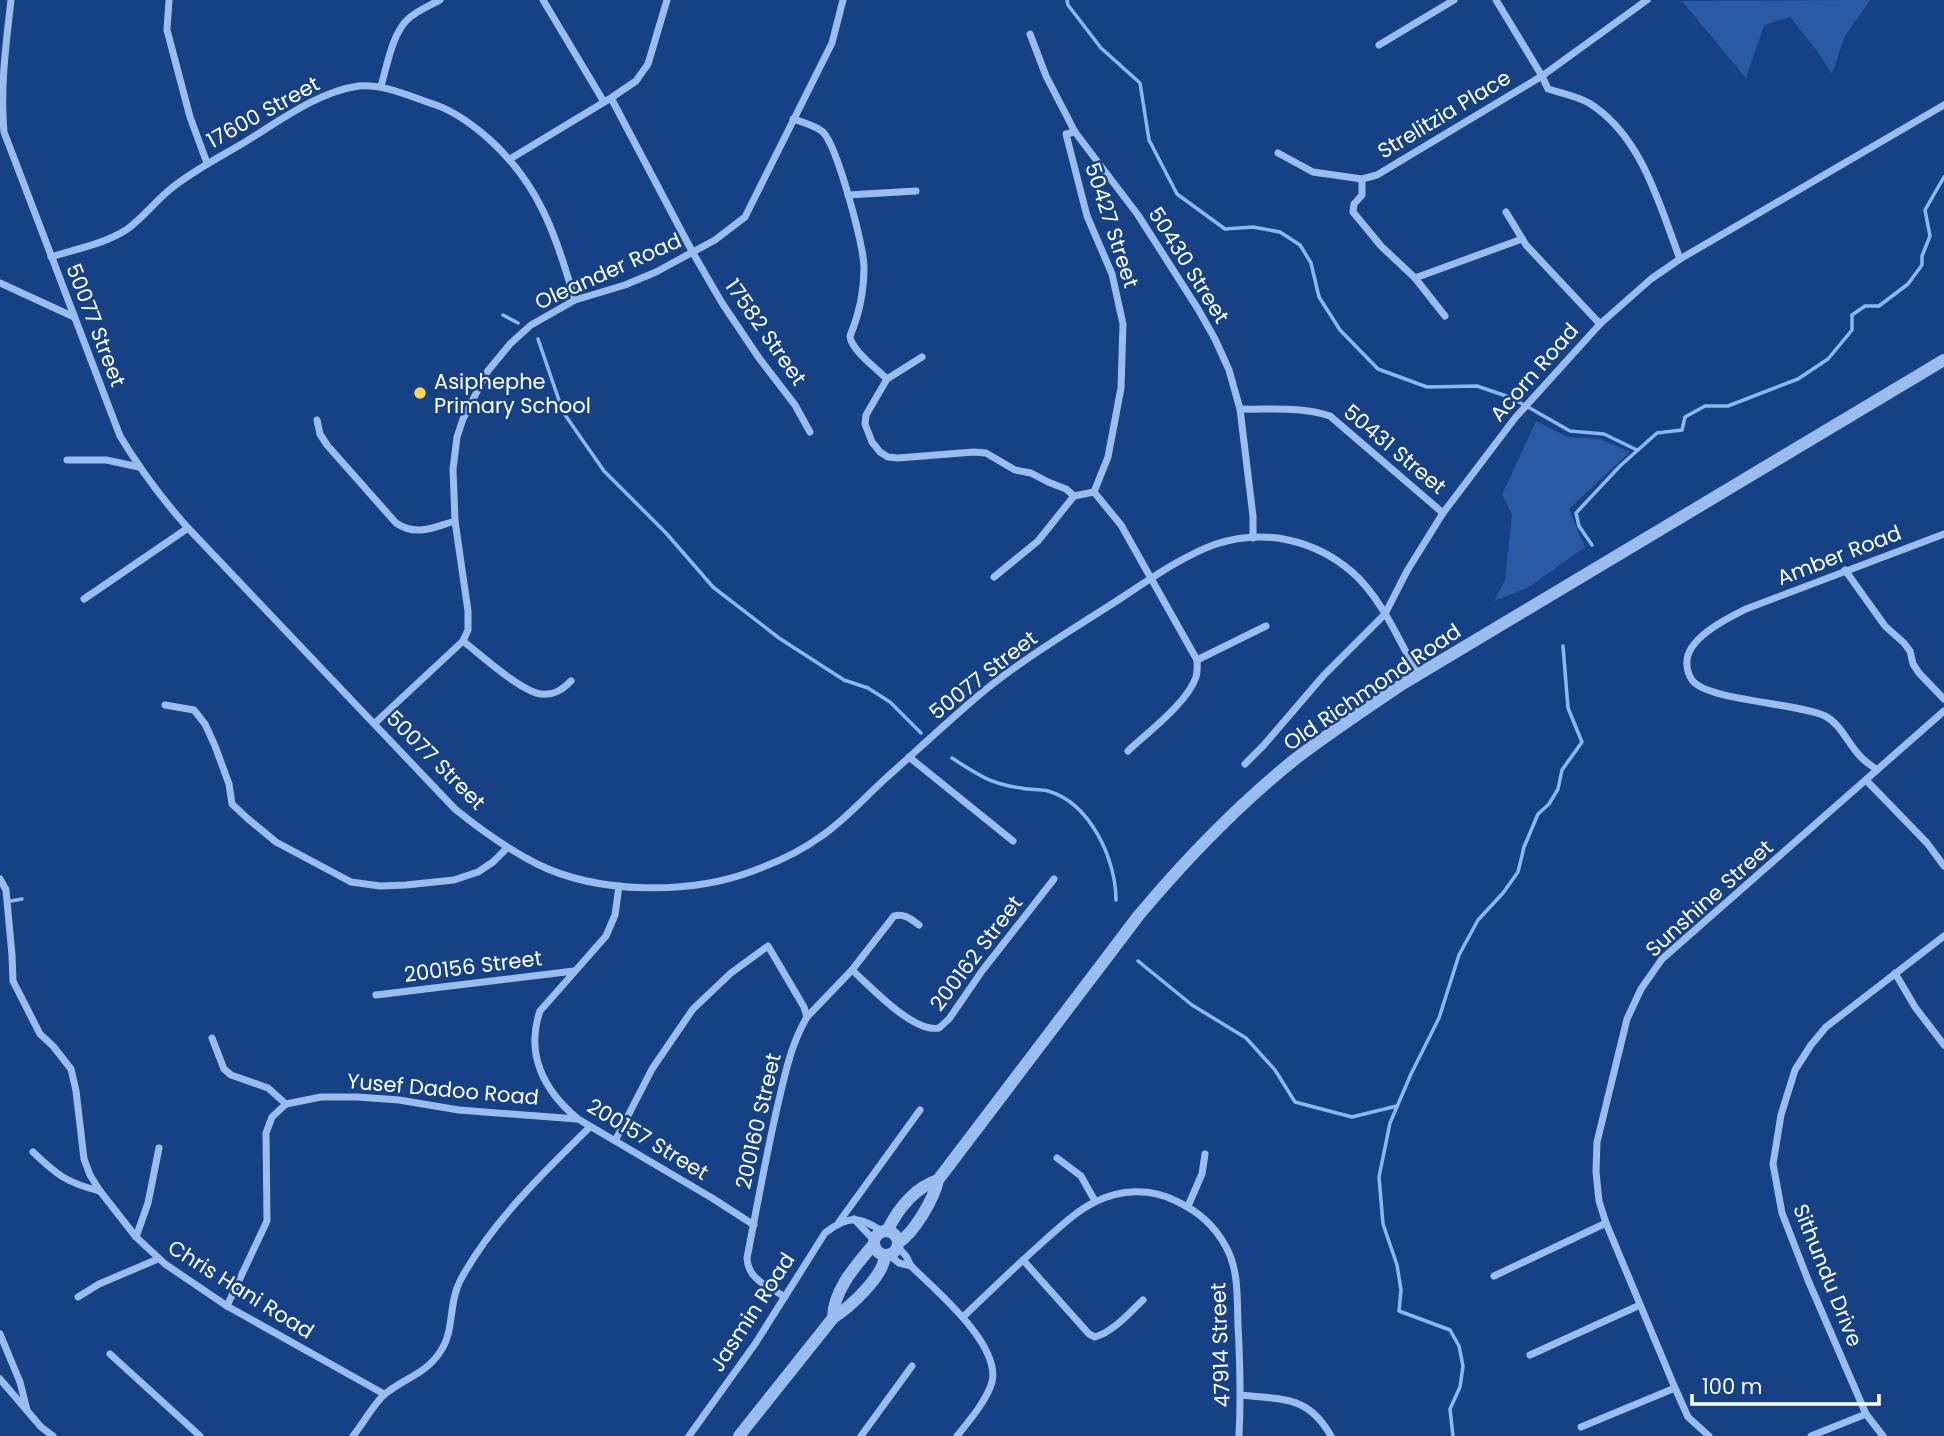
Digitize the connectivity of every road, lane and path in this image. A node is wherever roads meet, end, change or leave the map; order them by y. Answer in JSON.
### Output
{"nodes":[{"id":1,"x":169,"y":0,"type":"edge"},
{"id":2,"x":440,"y":0,"type":"edge"},
{"id":3,"x":543,"y":0,"type":"edge"},
{"id":4,"x":667,"y":0,"type":"edge"},
{"id":5,"x":843,"y":0,"type":"edge"},
{"id":6,"x":1454,"y":0,"type":"edge"},
{"id":7,"x":1496,"y":0,"type":"edge"},
{"id":8,"x":1647,"y":0,"type":"edge"},
{"id":9,"x":9,"y":1,"type":"edge"},
{"id":10,"x":1030,"y":34,"type":"dead end"},
{"id":11,"x":0,"y":39,"type":"edge"},
{"id":12,"x":1379,"y":45,"type":"dead end"},
{"id":13,"x":6,"y":48,"type":"junction"},
{"id":14,"x":1542,"y":76,"type":"junction"},
{"id":15,"x":381,"y":86,"type":"junction"},
{"id":16,"x":607,"y":100,"type":"junction"},
{"id":17,"x":1944,"y":105,"type":"edge"},
{"id":18,"x":793,"y":119,"type":"junction"},
{"id":19,"x":1075,"y":132,"type":"junction"},
{"id":20,"x":1278,"y":153,"type":"dead end"},
{"id":21,"x":510,"y":159,"type":"junction"},
{"id":22,"x":207,"y":163,"type":"junction"},
{"id":23,"x":1362,"y":179,"type":"junction"},
{"id":24,"x":916,"y":191,"type":"dead end"},
{"id":25,"x":848,"y":195,"type":"junction"},
{"id":26,"x":1506,"y":212,"type":"dead end"},
{"id":27,"x":1522,"y":239,"type":"junction"},
{"id":28,"x":693,"y":253,"type":"junction"},
{"id":29,"x":51,"y":257,"type":"junction"},
{"id":30,"x":1680,"y":259,"type":"junction"},
{"id":31,"x":1415,"y":278,"type":"junction"},
{"id":32,"x":0,"y":283,"type":"edge"},
{"id":33,"x":575,"y":300,"type":"junction"},
{"id":34,"x":1445,"y":316,"type":"dead end"},
{"id":35,"x":74,"y":317,"type":"junction"},
{"id":36,"x":1600,"y":324,"type":"junction"},
{"id":37,"x":922,"y":357,"type":"dead end"},
{"id":38,"x":1944,"y":360,"type":"edge"},
{"id":39,"x":887,"y":379,"type":"junction"},
{"id":40,"x":1240,"y":409,"type":"junction"},
{"id":41,"x":317,"y":420,"type":"dead end"},
{"id":42,"x":810,"y":432,"type":"dead end"},
{"id":43,"x":67,"y":460,"type":"dead end"},
{"id":44,"x":139,"y":467,"type":"junction"},
{"id":45,"x":1094,"y":492,"type":"junction"},
{"id":46,"x":1074,"y":496,"type":"junction"},
{"id":47,"x":1443,"y":513,"type":"junction"},
{"id":48,"x":455,"y":521,"type":"junction"},
{"id":49,"x":188,"y":528,"type":"junction"},
{"id":50,"x":1944,"y":534,"type":"edge"},
{"id":51,"x":1253,"y":538,"type":"junction"},
{"id":52,"x":1845,"y":570,"type":"junction"},
{"id":53,"x":995,"y":577,"type":"dead end"},
{"id":54,"x":1152,"y":578,"type":"junction"},
{"id":55,"x":84,"y":599,"type":"dead end"},
{"id":56,"x":1385,"y":614,"type":"junction"},
{"id":57,"x":1266,"y":626,"type":"dead end"},
{"id":58,"x":463,"y":641,"type":"junction"},
{"id":59,"x":1197,"y":660,"type":"junction"},
{"id":60,"x":1418,"y":675,"type":"junction"},
{"id":61,"x":571,"y":681,"type":"dead end"},
{"id":62,"x":1944,"y":699,"type":"edge"},
{"id":63,"x":165,"y":705,"type":"dead end"},
{"id":64,"x":1944,"y":712,"type":"edge"},
{"id":65,"x":375,"y":723,"type":"junction"},
{"id":66,"x":1128,"y":751,"type":"dead end"},
{"id":67,"x":909,"y":757,"type":"junction"},
{"id":68,"x":1245,"y":764,"type":"dead end"},
{"id":69,"x":1877,"y":770,"type":"junction"},
{"id":70,"x":1866,"y":780,"type":"junction"},
{"id":71,"x":1013,"y":841,"type":"dead end"},
{"id":72,"x":507,"y":848,"type":"junction"},
{"id":73,"x":1944,"y":866,"type":"edge"},
{"id":74,"x":0,"y":878,"type":"edge"},
{"id":75,"x":1054,"y":879,"type":"dead end"},
{"id":76,"x":619,"y":886,"type":"junction"},
{"id":77,"x":919,"y":925,"type":"dead end"},
{"id":78,"x":1944,"y":936,"type":"edge"},
{"id":79,"x":574,"y":970,"type":"junction"},
{"id":80,"x":852,"y":970,"type":"junction"},
{"id":81,"x":1895,"y":973,"type":"junction"},
{"id":82,"x":376,"y":995,"type":"dead end"},
{"id":83,"x":807,"y":1017,"type":"junction"},
{"id":84,"x":212,"y":1038,"type":"dead end"},
{"id":85,"x":1944,"y":1045,"type":"edge"},
{"id":86,"x":286,"y":1104,"type":"junction"},
{"id":87,"x":920,"y":1110,"type":"dead end"},
{"id":88,"x":578,"y":1119,"type":"junction"},
{"id":89,"x":590,"y":1127,"type":"junction"},
{"id":90,"x":615,"y":1141,"type":"junction"},
{"id":91,"x":159,"y":1149,"type":"dead end"},
{"id":92,"x":33,"y":1152,"type":"dead end"},
{"id":93,"x":1205,"y":1154,"type":"dead end"},
{"id":94,"x":1057,"y":1157,"type":"dead end"},
{"id":95,"x":938,"y":1180,"type":"junction"},
{"id":96,"x":100,"y":1192,"type":"junction"},
{"id":97,"x":1095,"y":1201,"type":"junction"},
{"id":98,"x":1188,"y":1206,"type":"junction"},
{"id":99,"x":854,"y":1219,"type":"junction"},
{"id":100,"x":838,"y":1223,"type":"junction"},
{"id":101,"x":1606,"y":1223,"type":"junction"},
{"id":102,"x":754,"y":1225,"type":"junction"},
{"id":103,"x":136,"y":1237,"type":"junction"},
{"id":104,"x":880,"y":1237,"type":"junction"},
{"id":105,"x":892,"y":1250,"type":"junction"},
{"id":106,"x":158,"y":1259,"type":"junction"},
{"id":107,"x":1023,"y":1259,"type":"junction"},
{"id":108,"x":1494,"y":1276,"type":"dead end"},
{"id":109,"x":78,"y":1297,"type":"dead end"},
{"id":110,"x":785,"y":1297,"type":"junction"},
{"id":111,"x":1143,"y":1300,"type":"dead end"},
{"id":112,"x":1640,"y":1305,"type":"junction"},
{"id":113,"x":227,"y":1306,"type":"junction"},
{"id":114,"x":963,"y":1317,"type":"junction"},
{"id":115,"x":833,"y":1318,"type":"junction"},
{"id":116,"x":0,"y":1334,"type":"edge"},
{"id":117,"x":110,"y":1354,"type":"dead end"},
{"id":118,"x":1530,"y":1355,"type":"dead end"},
{"id":119,"x":912,"y":1366,"type":"dead end"},
{"id":120,"x":0,"y":1379,"type":"edge"},
{"id":121,"x":1675,"y":1388,"type":"junction"},
{"id":122,"x":384,"y":1394,"type":"junction"},
{"id":123,"x":1241,"y":1395,"type":"junction"},
{"id":124,"x":27,"y":1410,"type":"junction"},
{"id":125,"x":1866,"y":1413,"type":"junction"},
{"id":126,"x":1581,"y":1427,"type":"dead end"},
{"id":127,"x":53,"y":1436,"type":"edge"},
{"id":128,"x":200,"y":1436,"type":"edge"},
{"id":129,"x":353,"y":1436,"type":"edge"},
{"id":130,"x":689,"y":1436,"type":"edge"},
{"id":131,"x":739,"y":1436,"type":"edge"},
{"id":132,"x":861,"y":1436,"type":"edge"},
{"id":133,"x":957,"y":1436,"type":"edge"},
{"id":134,"x":1239,"y":1436,"type":"edge"},
{"id":135,"x":1331,"y":1436,"type":"edge"},
{"id":136,"x":1709,"y":1436,"type":"edge"},
{"id":137,"x":1811,"y":1436,"type":"edge"},
{"id":138,"x":1883,"y":1436,"type":"edge"}],
"edges":[{"from":1,"to":22,"type":"street"},
{"from":2,"to":15,"type":"street"},
{"from":3,"to":16,"type":"street","name":"17582 Street"},
{"from":4,"to":16,"type":"street"},
{"from":5,"to":18,"type":"street","name":"Oleander Road"},
{"from":6,"to":12,"type":"street"},
{"from":7,"to":14,"type":"street"},
{"from":8,"to":14,"type":"street","name":"Strelitzia Place"},
{"from":9,"to":13,"type":"street","name":"50077 Street"},
{"from":10,"to":19,"type":"street","name":"50430 Street"},
{"from":11,"to":13,"type":"street"},
{"from":13,"to":29,"type":"street","name":"50077 Street"},
{"from":14,"to":23,"type":"street","name":"Strelitzia Place"},
{"from":14,"to":30,"type":"street","name":"Strelitzia Place"},
{"from":15,"to":21,"type":"street","name":"17600 Street"},
{"from":15,"to":22,"type":"street","name":"17600 Street"},
{"from":16,"to":21,"type":"street"},
{"from":16,"to":28,"type":"street","name":"17582 Street"},
{"from":17,"to":30,"type":"street","name":"Acorn Road"},
{"from":18,"to":25,"type":"street"},
{"from":18,"to":28,"type":"street","name":"Oleander Road"},
{"from":19,"to":40,"type":"street","name":"50430 Street"},
{"from":19,"to":45,"type":"street","name":"50427 Street"},
{"from":20,"to":23,"type":"street"},
{"from":21,"to":33,"type":"street","name":"17600 Street"},
{"from":22,"to":29,"type":"street","name":"17600 Street"},
{"from":23,"to":31,"type":"street"},
{"from":24,"to":25,"type":"street"},
{"from":25,"to":39,"type":"street"},
{"from":26,"to":27,"type":"street"},
{"from":27,"to":31,"type":"street"},
{"from":27,"to":36,"type":"street"},
{"from":28,"to":33,"type":"street","name":"Oleander Road"},
{"from":28,"to":42,"type":"street","name":"17582 Street"},
{"from":29,"to":35,"type":"street","name":"50077 Street"},
{"from":30,"to":36,"type":"street","name":"Acorn Road"},
{"from":31,"to":34,"type":"street"},
{"from":32,"to":35,"type":"street"},
{"from":33,"to":48,"type":"street","name":"Oleander Road"},
{"from":35,"to":44,"type":"street","name":"50077 Street"},
{"from":36,"to":47,"type":"street","name":"Acorn Road"},
{"from":37,"to":39,"type":"street"},
{"from":38,"to":60,"type":"street","name":"Old Richmond Road"},
{"from":39,"to":46,"type":"street"},
{"from":40,"to":47,"type":"street","name":"50431 Street"},
{"from":40,"to":51,"type":"street","name":"50430 Street"},
{"from":41,"to":48,"type":"street"},
{"from":43,"to":44,"type":"street"},
{"from":44,"to":49,"type":"street","name":"50077 Street"},
{"from":45,"to":46,"type":"street"},
{"from":45,"to":54,"type":"street"},
{"from":46,"to":53,"type":"street"},
{"from":47,"to":56,"type":"street","name":"Acorn Road"},
{"from":48,"to":58,"type":"street","name":"Oleander Road"},
{"from":49,"to":55,"type":"street"},
{"from":49,"to":65,"type":"street","name":"50077 Street"},
{"from":50,"to":52,"type":"street","name":"Amber Road"},
{"from":51,"to":54,"type":"street","name":"50077 Street"},
{"from":51,"to":56,"type":"street","name":"50077 Street"},
{"from":52,"to":62,"type":"street"},
{"from":52,"to":69,"type":"street","name":"Amber Road"},
{"from":54,"to":59,"type":"street"},
{"from":54,"to":67,"type":"street","name":"50077 Street"},
{"from":56,"to":60,"type":"street","name":"50077 Street"},
{"from":56,"to":68,"type":"street","name":"Acorn Road"},
{"from":57,"to":59,"type":"street"},
{"from":58,"to":61,"type":"street"},
{"from":58,"to":65,"type":"street"},
{"from":59,"to":66,"type":"street"},
{"from":60,"to":95,"type":"street","name":"Old Richmond Road"},
{"from":63,"to":72,"type":"street"},
{"from":64,"to":69,"type":"street","name":"Sunshine Street"},
{"from":65,"to":72,"type":"street","name":"50077 Street"},
{"from":67,"to":71,"type":"street"},
{"from":67,"to":76,"type":"street","name":"50077 Street"},
{"from":69,"to":70,"type":"street","name":"Sunshine Street"},
{"from":70,"to":73,"type":"street"},
{"from":70,"to":101,"type":"street","name":"Sunshine Street"},
{"from":72,"to":76,"type":"street","name":"50077 Street"},
{"from":74,"to":96,"type":"street","name":"Chris Hani Road"},
{"from":75,"to":80,"type":"street","name":"200162 Street"},
{"from":76,"to":79,"type":"street","name":"200157 Street"},
{"from":77,"to":80,"type":"street","name":"200160 Street"},
{"from":78,"to":81,"type":"street","name":"Sithundu Drive"},
{"from":79,"to":82,"type":"street","name":"200156 Street"},
{"from":79,"to":88,"type":"street","name":"200157 Street"},
{"from":80,"to":83,"type":"street","name":"200160 Street"},
{"from":81,"to":85,"type":"street"},
{"from":81,"to":125,"type":"street","name":"Sithundu Drive"},
{"from":83,"to":90,"type":"street"},
{"from":83,"to":102,"type":"street","name":"200160 Street"},
{"from":84,"to":86,"type":"street"},
{"from":86,"to":88,"type":"street","name":"Yusef Dadoo Road"},
{"from":86,"to":113,"type":"street"},
{"from":87,"to":100,"type":"street","name":"Jasmin Road"},
{"from":88,"to":89,"type":"street","name":"200157 Street"},
{"from":89,"to":90,"type":"street","name":"200157 Street"},
{"from":89,"to":122,"type":"street"},
{"from":90,"to":102,"type":"street","name":"200157 Street"},
{"from":91,"to":103,"type":"street"},
{"from":92,"to":96,"type":"street"},
{"from":93,"to":98,"type":"street"},
{"from":94,"to":97,"type":"street"},
{"from":95,"to":104,"type":"street","name":"Old Richmond Road"},
{"from":95,"to":105,"type":"street","name":"Old Richmond Road"},
{"from":96,"to":103,"type":"street","name":"Chris Hani Road"},
{"from":97,"to":98,"type":"street","name":"47914 Street"},
{"from":97,"to":107,"type":"street","name":"47914 Street"},
{"from":98,"to":123,"type":"street","name":"47914 Street"},
{"from":99,"to":100,"type":"street"},
{"from":99,"to":104,"type":"street"},
{"from":99,"to":104,"type":"street"},
{"from":100,"to":110,"type":"street","name":"Jasmin Road"},
{"from":101,"to":108,"type":"street"},
{"from":101,"to":112,"type":"street","name":"Sunshine Street"},
{"from":102,"to":110,"type":"street","name":"200160 Street"},
{"from":103,"to":106,"type":"street","name":"Chris Hani Road"},
{"from":104,"to":105,"type":"street"},
{"from":104,"to":105,"type":"street"},
{"from":104,"to":115,"type":"street","name":"Old Richmond Road"},
{"from":105,"to":114,"type":"street"},
{"from":105,"to":115,"type":"street","name":"Old Richmond Road"},
{"from":106,"to":109,"type":"street"},
{"from":106,"to":113,"type":"street","name":"Chris Hani Road"},
{"from":107,"to":111,"type":"street"},
{"from":107,"to":114,"type":"street","name":"47914 Street"},
{"from":110,"to":130,"type":"street","name":"Jasmin Road"},
{"from":112,"to":118,"type":"street"},
{"from":112,"to":121,"type":"street","name":"Sunshine Street"},
{"from":113,"to":122,"type":"street","name":"Chris Hani Road"},
{"from":114,"to":133,"type":"street"},
{"from":115,"to":131,"type":"street","name":"Old Richmond Road"},
{"from":116,"to":124,"type":"street"},
{"from":117,"to":128,"type":"street"},
{"from":119,"to":132,"type":"street"},
{"from":120,"to":124,"type":"street"},
{"from":121,"to":126,"type":"street"},
{"from":121,"to":136,"type":"street","name":"Sunshine Street"},
{"from":122,"to":129,"type":"street"},
{"from":123,"to":134,"type":"street","name":"47914 Street"},
{"from":123,"to":135,"type":"street"},
{"from":124,"to":127,"type":"street"},
{"from":125,"to":137,"type":"street"},
{"from":125,"to":138,"type":"street","name":"Sithundu Drive"}]}
